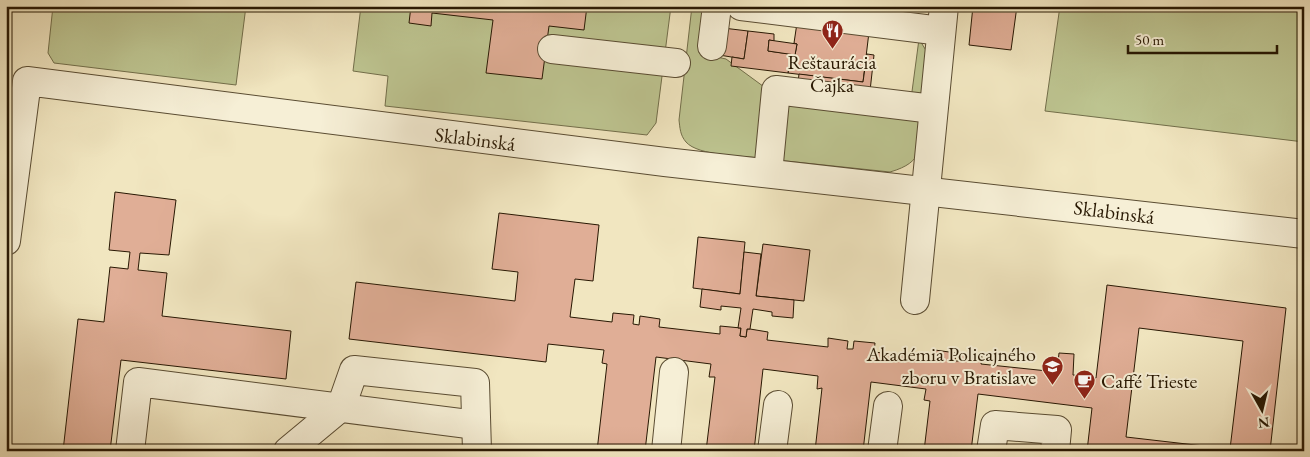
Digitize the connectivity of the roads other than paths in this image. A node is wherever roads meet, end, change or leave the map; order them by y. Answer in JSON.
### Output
{"nodes":[{"id":1,"x":717,"y":6,"type":"edge"},
{"id":2,"x":741,"y":6,"type":"edge"},
{"id":3,"x":942,"y":18,"type":"edge"},
{"id":4,"x":712,"y":46,"type":"dead end"},
{"id":5,"x":552,"y":49,"type":"dead end"},
{"id":6,"x":676,"y":63,"type":"dead end"},
{"id":7,"x":933,"y":109,"type":"junction"},
{"id":8,"x":768,"y":173,"type":"junction"},
{"id":9,"x":10,"y":175,"type":"edge"},
{"id":10,"x":925,"y":190,"type":"junction"},
{"id":11,"x":1304,"y":234,"type":"edge"},
{"id":12,"x":6,"y":241,"type":"edge"},
{"id":13,"x":916,"y":300,"type":"dead end"},
{"id":14,"x":674,"y":372,"type":"dead end"},
{"id":15,"x":778,"y":405,"type":"dead end"},
{"id":16,"x":341,"y":406,"type":"junction"},
{"id":17,"x":888,"y":406,"type":"dead end"},
{"id":18,"x":477,"y":438,"type":"edge"},
{"id":19,"x":130,"y":451,"type":"edge"},
{"id":20,"x":288,"y":451,"type":"edge"},
{"id":21,"x":666,"y":451,"type":"edge"},
{"id":22,"x":772,"y":451,"type":"edge"},
{"id":23,"x":882,"y":451,"type":"edge"},
{"id":24,"x":991,"y":451,"type":"edge"},
{"id":25,"x":1055,"y":451,"type":"edge"}],
"edges":[{"from":1,"to":4,"type":"street"},
{"from":2,"to":3,"type":"street"},
{"from":3,"to":7,"type":"street"},
{"from":5,"to":6,"type":"street"},
{"from":7,"to":8,"type":"street"},
{"from":7,"to":10,"type":"street"},
{"from":8,"to":9,"type":"street","name":"Sklabinská"},
{"from":8,"to":10,"type":"street","name":"Sklabinská"},
{"from":9,"to":12,"type":"street"},
{"from":10,"to":11,"type":"street","name":"Sklabinská"},
{"from":10,"to":13,"type":"street"},
{"from":14,"to":21,"type":"street"},
{"from":15,"to":22,"type":"street"},
{"from":16,"to":18,"type":"street"},
{"from":16,"to":18,"type":"street"},
{"from":16,"to":19,"type":"street"},
{"from":16,"to":20,"type":"street"},
{"from":17,"to":23,"type":"street"},
{"from":24,"to":25,"type":"street"}]}
